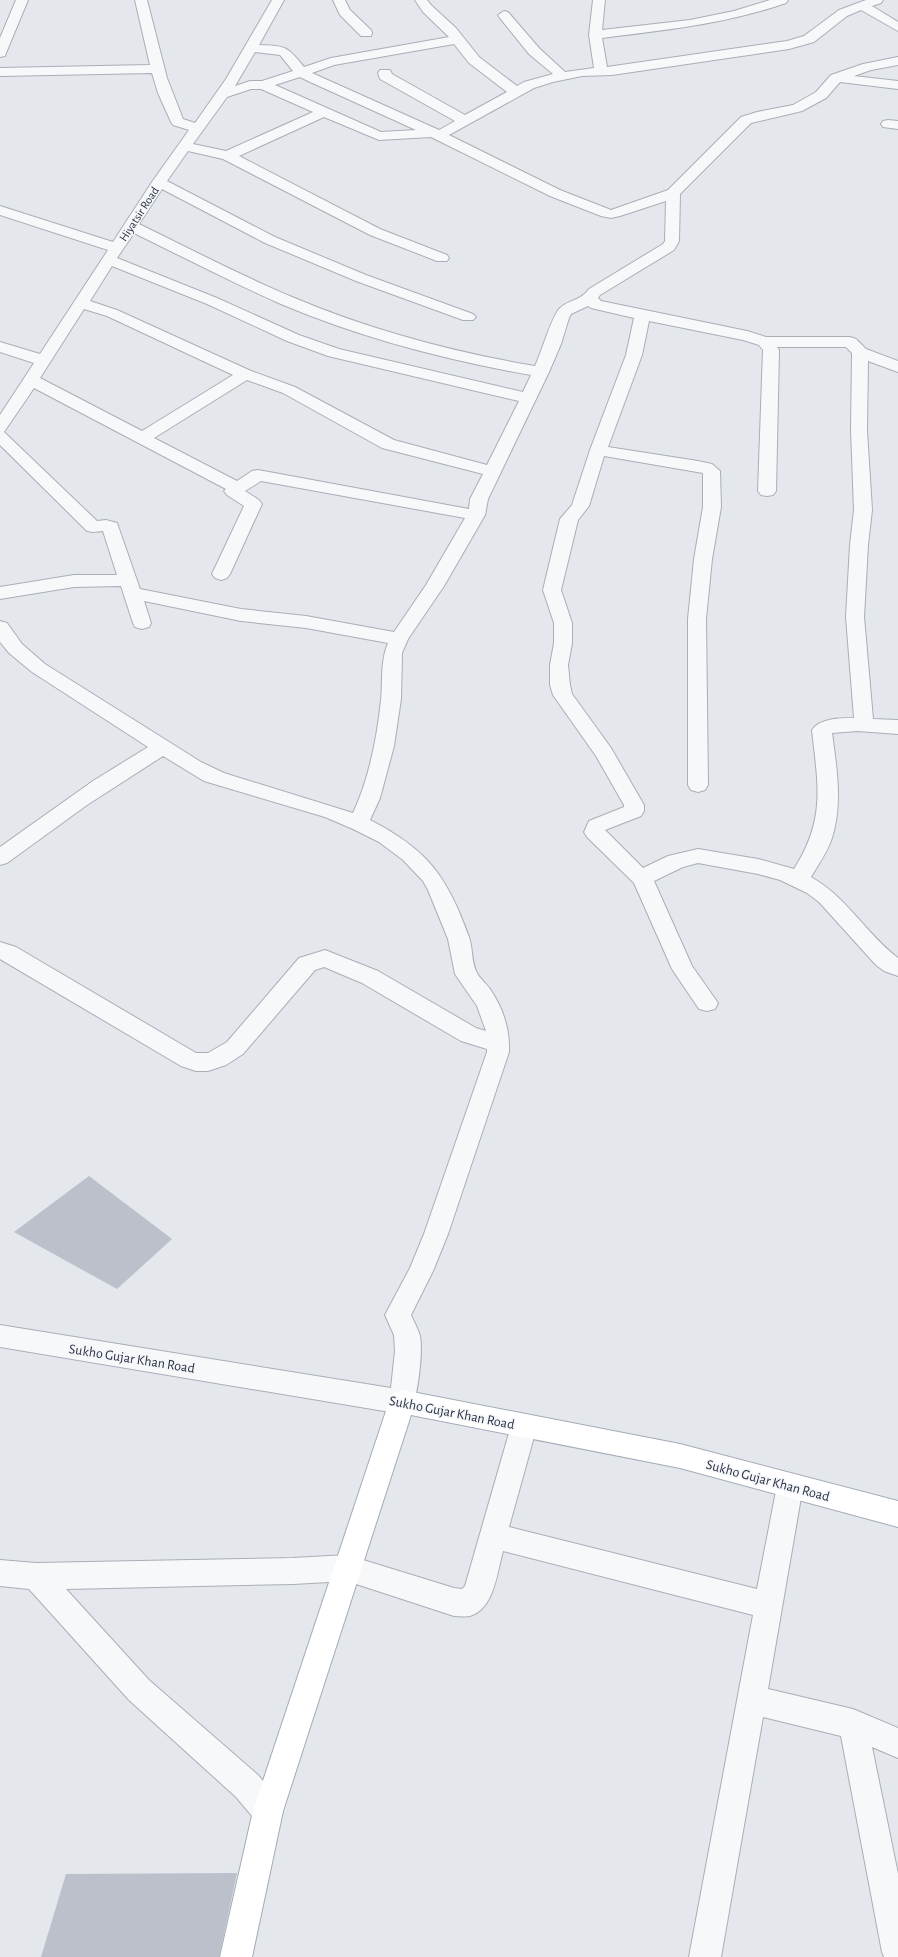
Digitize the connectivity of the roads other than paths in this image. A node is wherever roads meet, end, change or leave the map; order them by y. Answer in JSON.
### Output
{"nodes":[{"id":1,"x":22,"y":0,"type":"edge"},
{"id":2,"x":141,"y":0,"type":"edge"},
{"id":3,"x":278,"y":0,"type":"edge"},
{"id":4,"x":339,"y":0,"type":"edge"},
{"id":5,"x":421,"y":0,"type":"edge"},
{"id":6,"x":599,"y":0,"type":"edge"},
{"id":7,"x":782,"y":0,"type":"edge"},
{"id":8,"x":877,"y":0,"type":"edge"},
{"id":9,"x":863,"y":6,"type":"junction"},
{"id":10,"x":504,"y":15,"type":"dead end"},
{"id":11,"x":898,"y":27,"type":"edge"},
{"id":12,"x":366,"y":33,"type":"dead end"},
{"id":13,"x":595,"y":35,"type":"junction"},
{"id":14,"x":458,"y":40,"type":"junction"},
{"id":15,"x":250,"y":48,"type":"junction"},
{"id":16,"x":0,"y":53,"type":"edge"},
{"id":17,"x":898,"y":61,"type":"edge"},
{"id":18,"x":159,"y":69,"type":"junction"},
{"id":19,"x":601,"y":71,"type":"junction"},
{"id":20,"x":0,"y":72,"type":"edge"},
{"id":21,"x":301,"y":72,"type":"junction"},
{"id":22,"x":385,"y":72,"type":"dead end"},
{"id":23,"x":562,"y":76,"type":"junction"},
{"id":24,"x":836,"y":78,"type":"junction"},
{"id":25,"x":263,"y":85,"type":"junction"},
{"id":26,"x":898,"y":85,"type":"edge"},
{"id":27,"x":516,"y":92,"type":"junction"},
{"id":28,"x":222,"y":94,"type":"junction"},
{"id":29,"x":323,"y":112,"type":"junction"},
{"id":30,"x":465,"y":121,"type":"junction"},
{"id":31,"x":198,"y":128,"type":"junction"},
{"id":32,"x":437,"y":134,"type":"junction"},
{"id":33,"x":185,"y":146,"type":"junction"},
{"id":34,"x":228,"y":156,"type":"junction"},
{"id":35,"x":160,"y":182,"type":"junction"},
{"id":36,"x":673,"y":193,"type":"junction"},
{"id":37,"x":0,"y":210,"type":"edge"},
{"id":38,"x":131,"y":226,"type":"junction"},
{"id":39,"x":113,"y":254,"type":"junction"},
{"id":40,"x":442,"y":258,"type":"dead end"},
{"id":41,"x":590,"y":298,"type":"junction"},
{"id":42,"x":80,"y":304,"type":"junction"},
{"id":43,"x":643,"y":314,"type":"junction"},
{"id":44,"x":468,"y":317,"type":"dead end"},
{"id":45,"x":765,"y":342,"type":"junction"},
{"id":46,"x":0,"y":347,"type":"edge"},
{"id":47,"x":860,"y":352,"type":"junction"},
{"id":48,"x":44,"y":361,"type":"junction"},
{"id":49,"x":898,"y":367,"type":"edge"},
{"id":50,"x":541,"y":372,"type":"junction"},
{"id":51,"x":245,"y":374,"type":"junction"},
{"id":52,"x":31,"y":380,"type":"junction"},
{"id":53,"x":528,"y":398,"type":"junction"},
{"id":54,"x":0,"y":428,"type":"edge"},
{"id":55,"x":0,"y":436,"type":"edge"},
{"id":56,"x":141,"y":439,"type":"junction"},
{"id":57,"x":598,"y":450,"type":"junction"},
{"id":58,"x":493,"y":471,"type":"junction"},
{"id":59,"x":237,"y":488,"type":"junction"},
{"id":60,"x":767,"y":491,"type":"dead end"},
{"id":61,"x":476,"y":515,"type":"junction"},
{"id":62,"x":221,"y":574,"type":"dead end"},
{"id":63,"x":131,"y":587,"type":"junction"},
{"id":64,"x":0,"y":593,"type":"edge"},
{"id":65,"x":142,"y":623,"type":"dead end"},
{"id":66,"x":0,"y":628,"type":"edge"},
{"id":67,"x":399,"y":639,"type":"junction"},
{"id":68,"x":864,"y":725,"type":"junction"},
{"id":69,"x":898,"y":727,"type":"edge"},
{"id":70,"x":163,"y":747,"type":"junction"},
{"id":71,"x":698,"y":785,"type":"dead end"},
{"id":72,"x":358,"y":823,"type":"junction"},
{"id":73,"x":0,"y":858,"type":"edge"},
{"id":74,"x":641,"y":878,"type":"junction"},
{"id":75,"x":799,"y":879,"type":"junction"},
{"id":76,"x":0,"y":950,"type":"edge"},
{"id":77,"x":898,"y":968,"type":"edge"},
{"id":78,"x":707,"y":1003,"type":"dead end"},
{"id":79,"x":499,"y":1044,"type":"junction"},
{"id":80,"x":0,"y":1336,"type":"edge"},
{"id":81,"x":402,"y":1402,"type":"junction"},
{"id":82,"x":524,"y":1426,"type":"junction"},
{"id":83,"x":790,"y":1486,"type":"junction"},
{"id":84,"x":898,"y":1514,"type":"edge"},
{"id":85,"x":493,"y":1536,"type":"junction"},
{"id":86,"x":347,"y":1568,"type":"junction"},
{"id":87,"x":0,"y":1573,"type":"edge"},
{"id":88,"x":36,"y":1576,"type":"junction"},
{"id":89,"x":769,"y":1606,"type":"junction"},
{"id":90,"x":752,"y":1700,"type":"junction"},
{"id":91,"x":853,"y":1724,"type":"junction"},
{"id":92,"x":898,"y":1744,"type":"edge"},
{"id":93,"x":268,"y":1811,"type":"junction"},
{"id":94,"x":898,"y":1952,"type":"edge"},
{"id":95,"x":236,"y":1957,"type":"edge"},
{"id":96,"x":705,"y":1957,"type":"edge"}],
"edges":[{"from":1,"to":16,"type":"street"},
{"from":2,"to":18,"type":"street"},
{"from":3,"to":15,"type":"street","name":"Hiyatsir Road"},
{"from":4,"to":12,"type":"street"},
{"from":5,"to":14,"type":"street"},
{"from":6,"to":13,"type":"street"},
{"from":7,"to":13,"type":"street"},
{"from":8,"to":9,"type":"street"},
{"from":9,"to":11,"type":"street"},
{"from":9,"to":19,"type":"street"},
{"from":10,"to":23,"type":"street"},
{"from":13,"to":19,"type":"street"},
{"from":14,"to":21,"type":"street"},
{"from":14,"to":27,"type":"street"},
{"from":15,"to":21,"type":"street"},
{"from":15,"to":28,"type":"street","name":"Hiyatsir Road"},
{"from":17,"to":24,"type":"street"},
{"from":18,"to":20,"type":"street"},
{"from":18,"to":31,"type":"street"},
{"from":19,"to":23,"type":"street"},
{"from":21,"to":25,"type":"street"},
{"from":21,"to":32,"type":"street"},
{"from":22,"to":30,"type":"street"},
{"from":23,"to":27,"type":"street"},
{"from":24,"to":26,"type":"street"},
{"from":24,"to":36,"type":"street"},
{"from":25,"to":28,"type":"street"},
{"from":25,"to":29,"type":"street"},
{"from":27,"to":30,"type":"street"},
{"from":28,"to":31,"type":"street","name":"Hiyatsir Road"},
{"from":29,"to":32,"type":"street"},
{"from":29,"to":34,"type":"street"},
{"from":30,"to":32,"type":"street"},
{"from":31,"to":33,"type":"street","name":"Hiyatsir Road"},
{"from":32,"to":36,"type":"street"},
{"from":33,"to":34,"type":"street"},
{"from":33,"to":35,"type":"street","name":"Hiyatsir Road"},
{"from":34,"to":40,"type":"street"},
{"from":35,"to":38,"type":"street","name":"Hiyatsir Road"},
{"from":35,"to":44,"type":"street"},
{"from":36,"to":41,"type":"street"},
{"from":37,"to":39,"type":"street"},
{"from":38,"to":39,"type":"street","name":"Hiyatsir Road"},
{"from":38,"to":50,"type":"street"},
{"from":39,"to":42,"type":"street","name":"Hiyatsir Road"},
{"from":39,"to":53,"type":"street"},
{"from":41,"to":43,"type":"street"},
{"from":41,"to":50,"type":"street"},
{"from":42,"to":48,"type":"street","name":"Hiyatsir Road"},
{"from":42,"to":51,"type":"street"},
{"from":43,"to":45,"type":"street"},
{"from":43,"to":57,"type":"street"},
{"from":45,"to":47,"type":"street"},
{"from":45,"to":60,"type":"street"},
{"from":46,"to":48,"type":"street"},
{"from":47,"to":49,"type":"street"},
{"from":47,"to":68,"type":"street"},
{"from":48,"to":52,"type":"street","name":"Hiyatsir Road"},
{"from":50,"to":53,"type":"street"},
{"from":51,"to":56,"type":"street"},
{"from":51,"to":58,"type":"street"},
{"from":52,"to":54,"type":"street","name":"Hiyatsir Road"},
{"from":52,"to":56,"type":"street"},
{"from":53,"to":58,"type":"street"},
{"from":55,"to":63,"type":"street"},
{"from":56,"to":59,"type":"street"},
{"from":57,"to":71,"type":"street"},
{"from":57,"to":74,"type":"street"},
{"from":58,"to":61,"type":"street"},
{"from":59,"to":61,"type":"street"},
{"from":59,"to":62,"type":"street"},
{"from":61,"to":67,"type":"street"},
{"from":63,"to":64,"type":"street"},
{"from":63,"to":65,"type":"street"},
{"from":63,"to":67,"type":"street"},
{"from":66,"to":70,"type":"street"},
{"from":67,"to":72,"type":"street"},
{"from":68,"to":69,"type":"street"},
{"from":68,"to":75,"type":"street"},
{"from":70,"to":72,"type":"street"},
{"from":70,"to":73,"type":"street"},
{"from":72,"to":79,"type":"street"},
{"from":74,"to":75,"type":"street"},
{"from":74,"to":78,"type":"street"},
{"from":75,"to":77,"type":"street"},
{"from":76,"to":79,"type":"street"},
{"from":79,"to":81,"type":"street"},
{"from":80,"to":81,"type":"street","name":"Sukho Gujar Khan Road"},
{"from":81,"to":82,"type":"main road","name":"Sukho Gujar Khan Road"},
{"from":81,"to":86,"type":"main road"},
{"from":82,"to":83,"type":"main road","name":"Sukho Gujar Khan Road"},
{"from":82,"to":85,"type":"street"},
{"from":83,"to":84,"type":"main road","name":"Sukho Gujar Khan Road"},
{"from":83,"to":89,"type":"street"},
{"from":85,"to":86,"type":"street"},
{"from":85,"to":89,"type":"street"},
{"from":86,"to":88,"type":"street"},
{"from":86,"to":93,"type":"main road"},
{"from":87,"to":88,"type":"street"},
{"from":88,"to":93,"type":"street"},
{"from":89,"to":90,"type":"street"},
{"from":90,"to":91,"type":"street"},
{"from":90,"to":96,"type":"street"},
{"from":91,"to":92,"type":"street"},
{"from":91,"to":94,"type":"street"},
{"from":93,"to":95,"type":"main road"}]}
